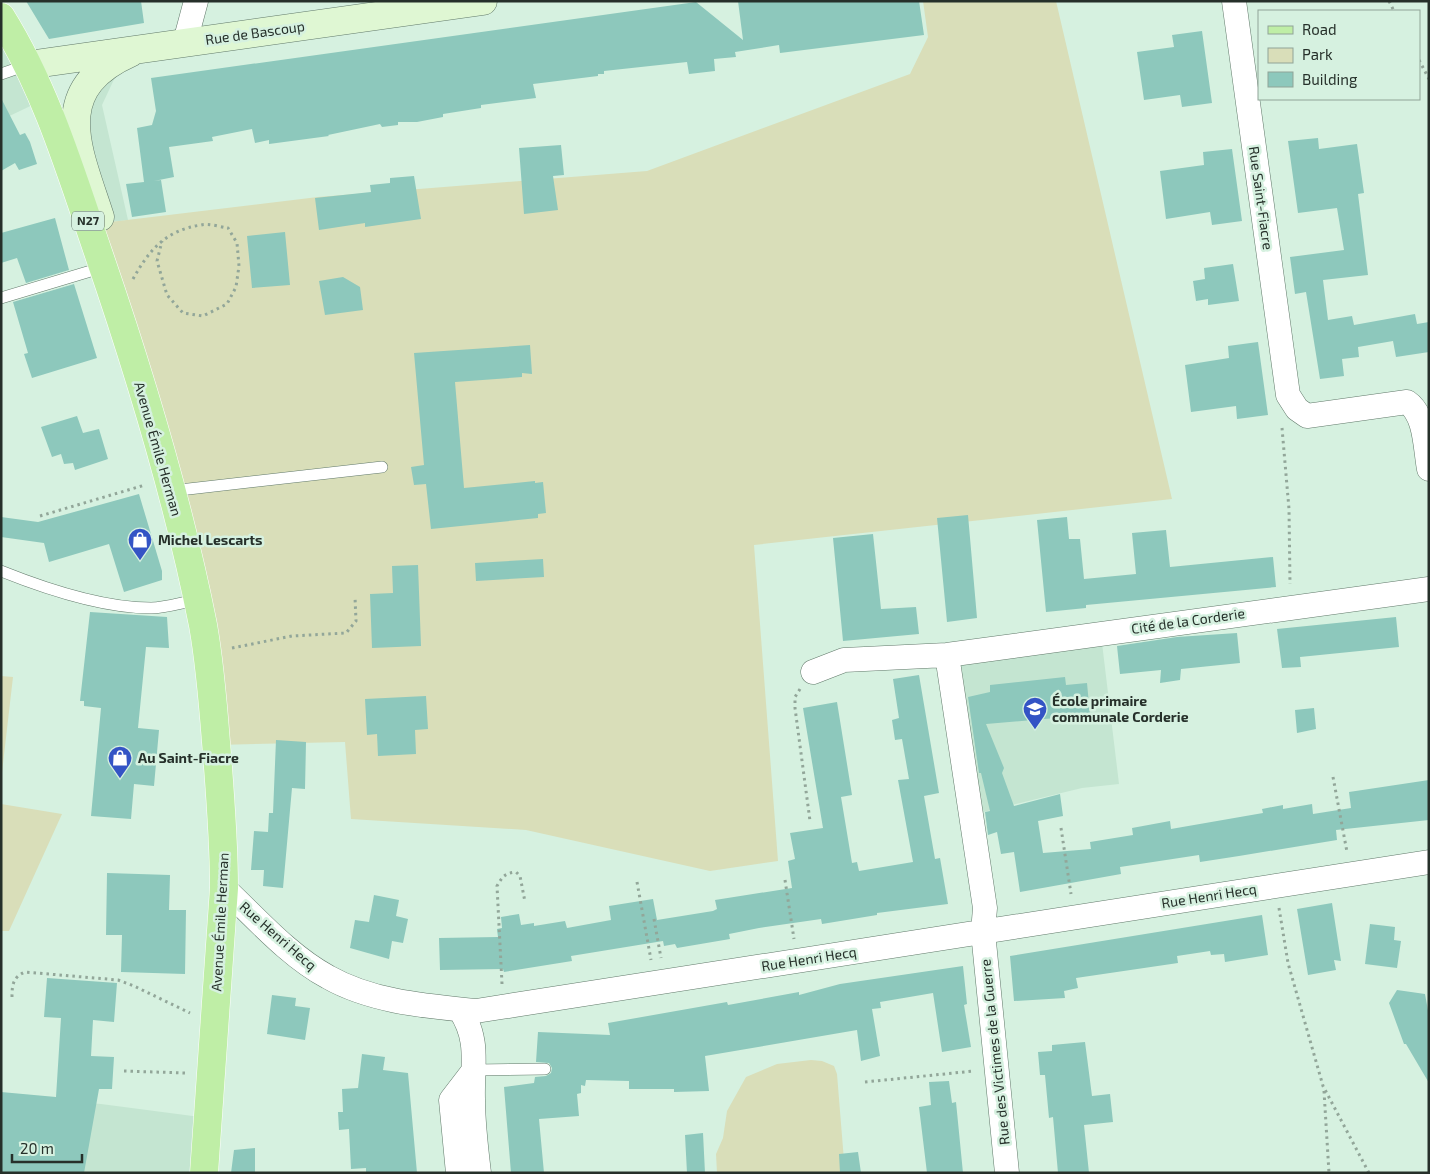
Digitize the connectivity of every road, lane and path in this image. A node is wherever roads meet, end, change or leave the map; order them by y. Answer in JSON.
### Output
{"nodes":[{"id":1,"x":196,"y":1,"type":"edge"},
{"id":2,"x":483,"y":1,"type":"edge"},
{"id":3,"x":1234,"y":1,"type":"edge"},
{"id":4,"x":1,"y":18,"type":"edge"},
{"id":5,"x":185,"y":42,"type":"junction"},
{"id":6,"x":140,"y":49,"type":"junction"},
{"id":7,"x":1420,"y":62,"type":"edge"},
{"id":8,"x":28,"y":64,"type":"junction"},
{"id":9,"x":1,"y":74,"type":"edge"},
{"id":10,"x":1429,"y":79,"type":"edge"},
{"id":11,"x":162,"y":241,"type":"junction"},
{"id":12,"x":104,"y":268,"type":"junction"},
{"id":13,"x":1,"y":298,"type":"edge"},
{"id":14,"x":131,"y":310,"type":"junction"},
{"id":15,"x":138,"y":380,"type":"junction"},
{"id":16,"x":1288,"y":396,"type":"junction"},
{"id":17,"x":382,"y":467,"type":"dead end"},
{"id":18,"x":1429,"y":469,"type":"edge"},
{"id":19,"x":170,"y":485,"type":"junction"},
{"id":20,"x":40,"y":516,"type":"dead end"},
{"id":21,"x":1,"y":571,"type":"edge"},
{"id":22,"x":1429,"y":589,"type":"edge"},
{"id":23,"x":355,"y":597,"type":"dead end"},
{"id":24,"x":197,"y":600,"type":"junction"},
{"id":25,"x":1291,"y":607,"type":"junction"},
{"id":26,"x":207,"y":653,"type":"junction"},
{"id":27,"x":947,"y":655,"type":"junction"},
{"id":28,"x":813,"y":672,"type":"joint"},
{"id":29,"x":1333,"y":777,"type":"dead end"},
{"id":30,"x":810,"y":821,"type":"dead end"},
{"id":31,"x":1060,"y":828,"type":"dead end"},
{"id":32,"x":1429,"y":862,"type":"edge"},
{"id":33,"x":1350,"y":873,"type":"junction"},
{"id":34,"x":785,"y":880,"type":"dead end"},
{"id":35,"x":637,"y":882,"type":"dead end"},
{"id":36,"x":1276,"y":885,"type":"junction"},
{"id":37,"x":224,"y":888,"type":"junction"},
{"id":38,"x":525,"y":902,"type":"dead end"},
{"id":39,"x":1075,"y":917,"type":"junction"},
{"id":40,"x":654,"y":919,"type":"dead end"},
{"id":41,"x":983,"y":932,"type":"junction"},
{"id":42,"x":797,"y":961,"type":"junction"},
{"id":43,"x":660,"y":982,"type":"junction"},
{"id":44,"x":12,"y":997,"type":"dead end"},
{"id":45,"x":497,"y":1008,"type":"junction"},
{"id":46,"x":460,"y":1010,"type":"junction"},
{"id":47,"x":216,"y":1015,"type":"junction"},
{"id":48,"x":474,"y":1038,"type":"junction"},
{"id":49,"x":545,"y":1069,"type":"dead end"},
{"id":50,"x":996,"y":1069,"type":"junction"},
{"id":51,"x":474,"y":1070,"type":"junction"},
{"id":52,"x":124,"y":1071,"type":"dead end"},
{"id":53,"x":211,"y":1074,"type":"junction"},
{"id":54,"x":865,"y":1082,"type":"dead end"},
{"id":55,"x":1323,"y":1086,"type":"junction"},
{"id":56,"x":204,"y":1173,"type":"edge"},
{"id":57,"x":458,"y":1173,"type":"edge"},
{"id":58,"x":479,"y":1173,"type":"edge"},
{"id":59,"x":1007,"y":1173,"type":"edge"},
{"id":60,"x":1328,"y":1173,"type":"edge"},
{"id":61,"x":1369,"y":1173,"type":"edge"}],
"edges":[{"from":1,"to":5,"type":"street"},
{"from":2,"to":5,"type":"main road","name":"Rue de Bascoup"},
{"from":3,"to":16,"type":"street","name":"Rue Saint-Fiacre"},
{"from":4,"to":8,"type":"main road","name":"Avenue Émile Herman","number":"N27"},
{"from":5,"to":6,"type":"main road","name":"Rue de Bascoup"},
{"from":6,"to":8,"type":"main road","name":"Rue de Bascoup"},
{"from":6,"to":14,"type":"main road"},
{"from":7,"to":10,"type":"path"},
{"from":8,"to":9,"type":"lane"},
{"from":8,"to":12,"type":"main road","name":"Avenue Émile Herman","number":"N27"},
{"from":11,"to":11,"type":"path"},
{"from":11,"to":14,"type":"path"},
{"from":12,"to":13,"type":"lane"},
{"from":12,"to":15,"type":"main road","name":"Avenue Émile Herman","number":"N27"},
{"from":14,"to":15,"type":"main road"},
{"from":15,"to":19,"type":"main road","name":"Avenue Émile Herman","number":"N27"},
{"from":16,"to":18,"type":"street"},
{"from":16,"to":25,"type":"path"},
{"from":17,"to":19,"type":"lane"},
{"from":19,"to":20,"type":"path"},
{"from":19,"to":24,"type":"main road","name":"Avenue Émile Herman","number":"N27"},
{"from":21,"to":24,"type":"lane"},
{"from":22,"to":25,"type":"street","name":"Cité de la Corderie"},
{"from":23,"to":26,"type":"path"},
{"from":24,"to":26,"type":"main road","name":"Avenue Émile Herman","number":"N27"},
{"from":25,"to":27,"type":"street","name":"Cité de la Corderie"},
{"from":26,"to":37,"type":"main road","name":"Avenue Émile Herman","number":"N27"},
{"from":27,"to":28,"type":"street","name":"Cité de la Corderie"},
{"from":27,"to":41,"type":"street"},
{"from":28,"to":30,"type":"path"},
{"from":29,"to":33,"type":"path"},
{"from":31,"to":39,"type":"path"},
{"from":32,"to":33,"type":"street","name":"Rue Henri Hecq"},
{"from":33,"to":36,"type":"street","name":"Rue Henri Hecq"},
{"from":34,"to":42,"type":"path"},
{"from":35,"to":43,"type":"path"},
{"from":36,"to":39,"type":"street","name":"Rue Henri Hecq"},
{"from":36,"to":55,"type":"path"},
{"from":37,"to":46,"type":"street","name":"Rue Henri Hecq"},
{"from":37,"to":47,"type":"main road","name":"Avenue Émile Herman","number":"N27"},
{"from":38,"to":45,"type":"path"},
{"from":39,"to":41,"type":"street","name":"Rue Henri Hecq"},
{"from":40,"to":43,"type":"path"},
{"from":41,"to":42,"type":"street","name":"Rue Henri Hecq"},
{"from":41,"to":50,"type":"street","name":"Rue des Victimes de la Guerre"},
{"from":42,"to":43,"type":"street","name":"Rue Henri Hecq"},
{"from":43,"to":45,"type":"street","name":"Rue Henri Hecq"},
{"from":44,"to":47,"type":"path"},
{"from":45,"to":46,"type":"street","name":"Rue Henri Hecq"},
{"from":45,"to":48,"type":"street"},
{"from":46,"to":48,"type":"street"},
{"from":47,"to":53,"type":"main road","name":"Avenue Émile Herman","number":"N27"},
{"from":48,"to":51,"type":"street"},
{"from":49,"to":51,"type":"lane"},
{"from":50,"to":54,"type":"path"},
{"from":50,"to":59,"type":"street","name":"Rue des Victimes de la Guerre"},
{"from":51,"to":57,"type":"street"},
{"from":51,"to":58,"type":"street"},
{"from":52,"to":53,"type":"path"},
{"from":53,"to":56,"type":"main road","name":"Avenue Émile Herman","number":"N27"},
{"from":55,"to":60,"type":"path"},
{"from":55,"to":61,"type":"path"}]}
